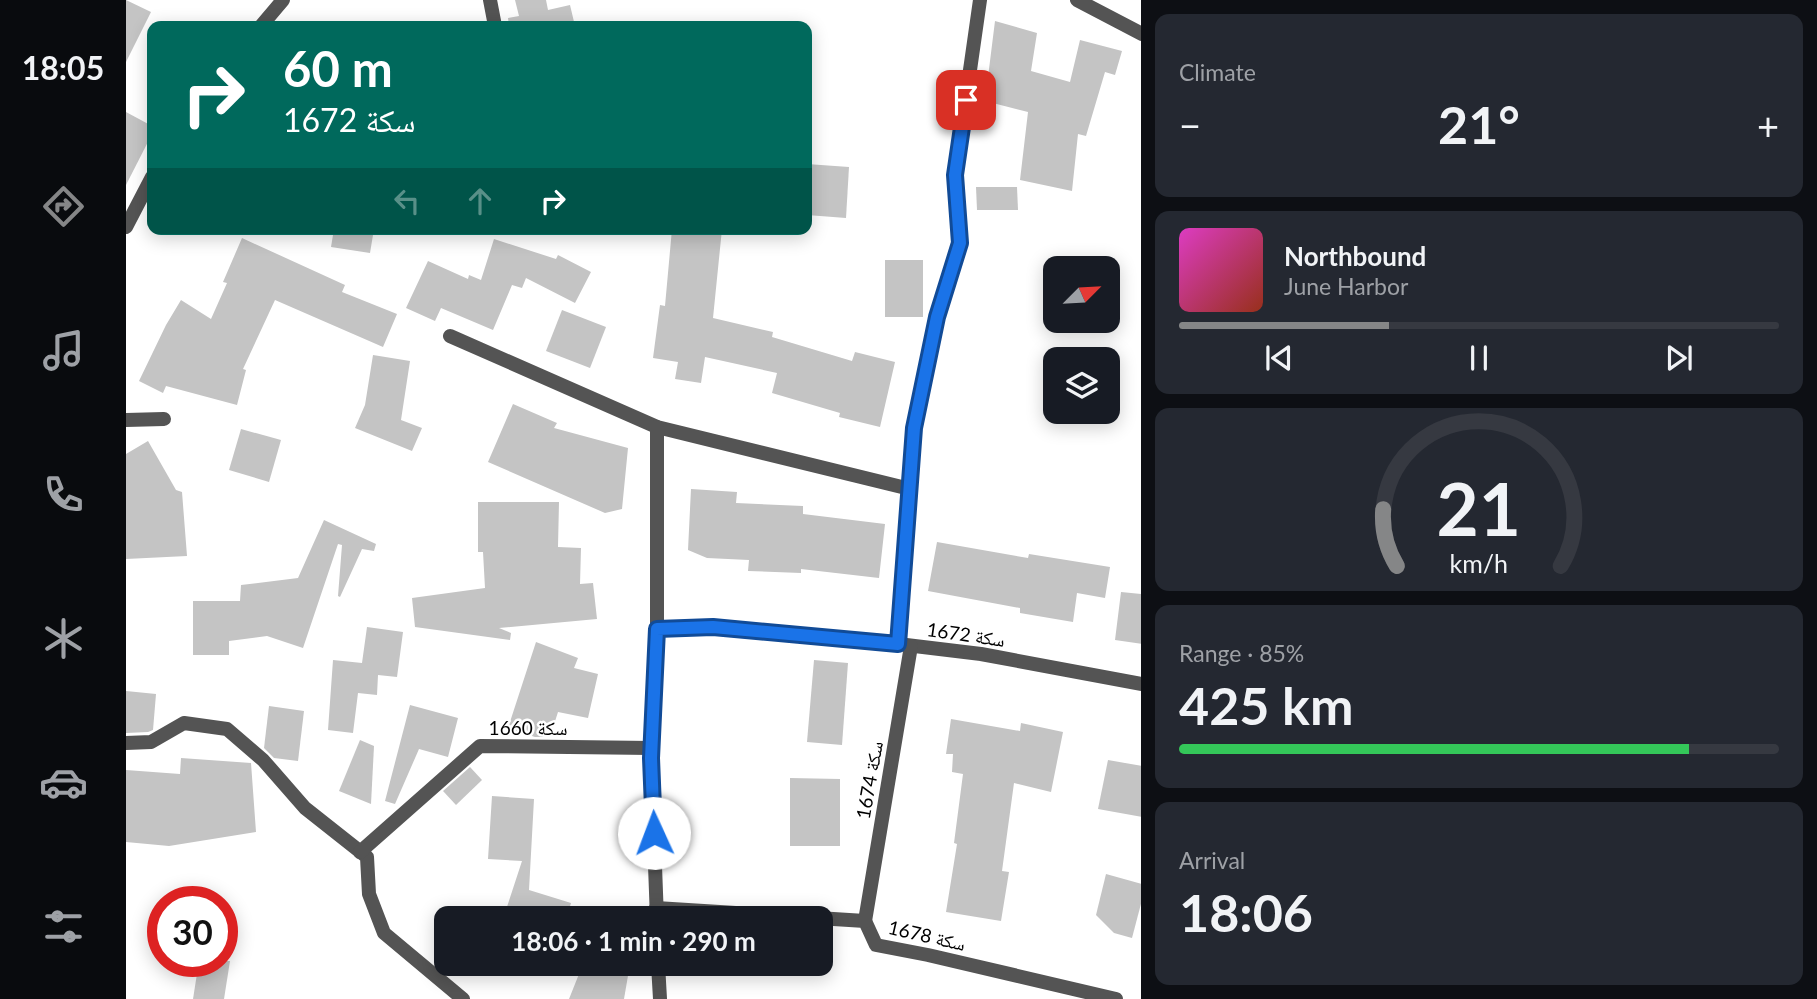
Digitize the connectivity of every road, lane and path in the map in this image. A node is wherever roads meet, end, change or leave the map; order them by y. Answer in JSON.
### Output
{"nodes":[{"id":1,"x":282,"y":0,"type":"edge"},
{"id":2,"x":489,"y":0,"type":"edge"},
{"id":3,"x":980,"y":0,"type":"edge"},
{"id":4,"x":1077,"y":0,"type":"edge"},
{"id":5,"x":265,"y":21,"type":"edge"},
{"id":6,"x":494,"y":21,"type":"edge"},
{"id":7,"x":1141,"y":33,"type":"edge"},
{"id":8,"x":147,"y":187,"type":"edge"},
{"id":9,"x":126,"y":227,"type":"edge"},
{"id":10,"x":450,"y":336,"type":"dead end"},
{"id":11,"x":164,"y":419,"type":"dead end"},
{"id":12,"x":126,"y":420,"type":"edge"},
{"id":13,"x":657,"y":427,"type":"junction"},
{"id":14,"x":910,"y":489,"type":"junction"},
{"id":15,"x":657,"y":629,"type":"junction"},
{"id":16,"x":904,"y":645,"type":"junction"},
{"id":17,"x":1141,"y":684,"type":"edge"},
{"id":18,"x":126,"y":743,"type":"edge"},
{"id":19,"x":651,"y":748,"type":"junction"},
{"id":20,"x":360,"y":852,"type":"junction"},
{"id":21,"x":656,"y":906,"type":"edge"},
{"id":22,"x":833,"y":920,"type":"edge"},
{"id":23,"x":865,"y":921,"type":"junction"},
{"id":24,"x":659,"y":976,"type":"edge"},
{"id":25,"x":463,"y":999,"type":"edge"},
{"id":26,"x":660,"y":999,"type":"edge"},
{"id":27,"x":1116,"y":999,"type":"edge"}],
"edges":[{"from":1,"to":5,"type":"street"},
{"from":2,"to":6,"type":"street"},
{"from":3,"to":14,"type":"street","name":"سكة 1674"},
{"from":4,"to":7,"type":"street"},
{"from":8,"to":9,"type":"street"},
{"from":10,"to":13,"type":"street"},
{"from":11,"to":12,"type":"street"},
{"from":13,"to":14,"type":"street"},
{"from":13,"to":15,"type":"street"},
{"from":14,"to":16,"type":"street","name":"سكة 1674"},
{"from":15,"to":16,"type":"street","name":"سكة 1672"},
{"from":15,"to":19,"type":"street"},
{"from":16,"to":17,"type":"street","name":"سكة 1672"},
{"from":16,"to":23,"type":"street","name":"سكة 1674"},
{"from":18,"to":20,"type":"street"},
{"from":19,"to":20,"type":"street","name":"سكة 1660"},
{"from":19,"to":21,"type":"street"},
{"from":20,"to":25,"type":"street"},
{"from":22,"to":23,"type":"street","name":"سكة 1678"},
{"from":23,"to":27,"type":"street","name":"سكة 1678"},
{"from":24,"to":26,"type":"street"}]}
